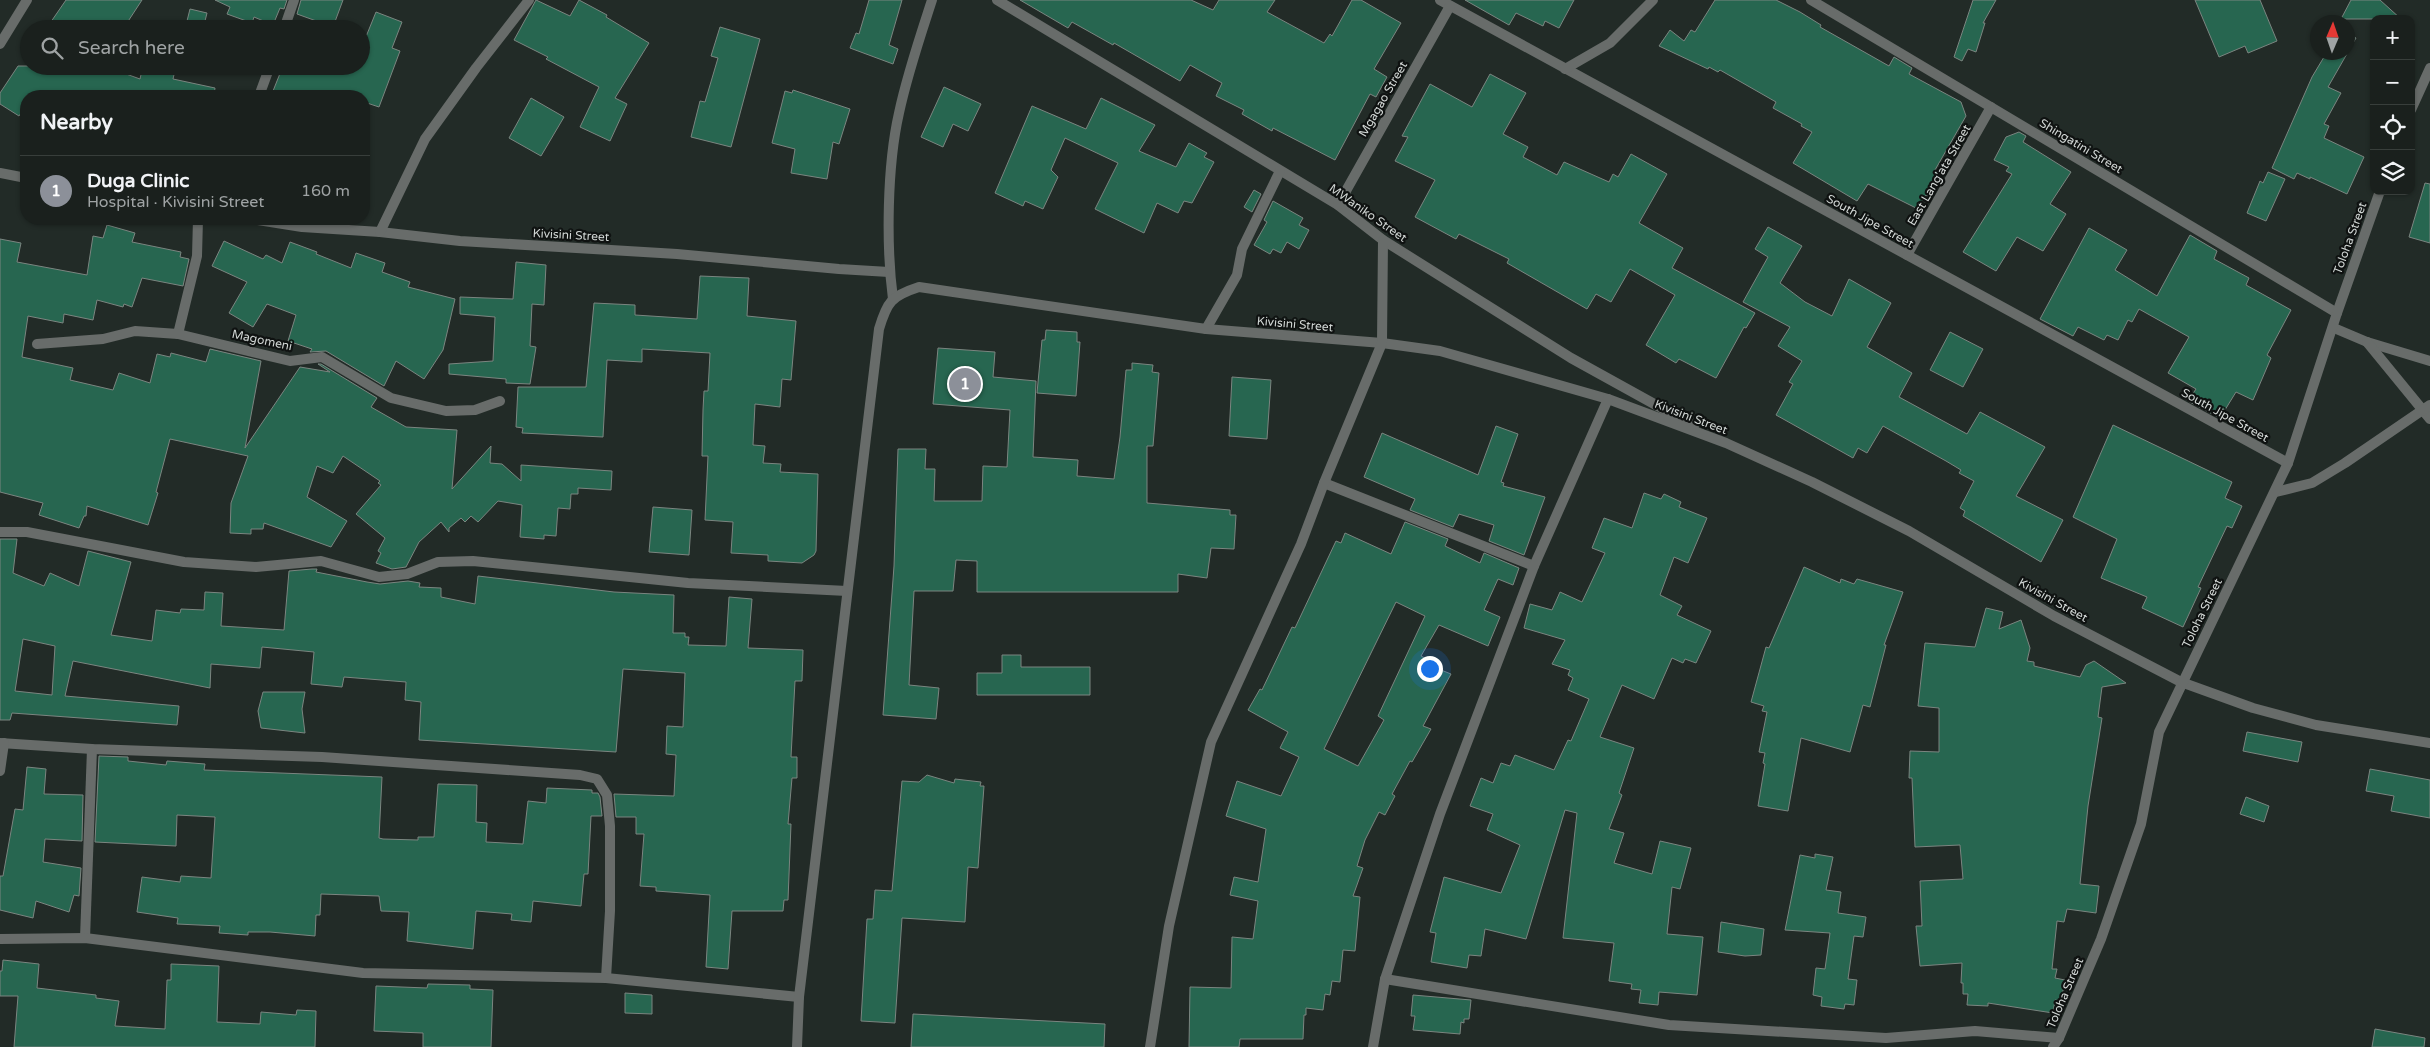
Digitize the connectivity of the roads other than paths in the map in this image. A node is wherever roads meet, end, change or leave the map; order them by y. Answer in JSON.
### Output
{"nodes":[{"id":1,"x":27,"y":0,"type":"edge"},
{"id":2,"x":294,"y":0,"type":"edge"},
{"id":3,"x":529,"y":0,"type":"edge"},
{"id":4,"x":932,"y":0,"type":"edge"},
{"id":5,"x":997,"y":0,"type":"edge"},
{"id":6,"x":1440,"y":0,"type":"edge"},
{"id":7,"x":1653,"y":0,"type":"edge"},
{"id":8,"x":1811,"y":0,"type":"edge"},
{"id":9,"x":1450,"y":6,"type":"junction"},
{"id":10,"x":287,"y":20,"type":"edge"},
{"id":11,"x":0,"y":44,"type":"edge"},
{"id":12,"x":2430,"y":68,"type":"edge"},
{"id":13,"x":1566,"y":69,"type":"junction"},
{"id":14,"x":267,"y":75,"type":"edge"},
{"id":15,"x":261,"y":90,"type":"edge"},
{"id":16,"x":2413,"y":105,"type":"edge"},
{"id":17,"x":1991,"y":107,"type":"junction"},
{"id":18,"x":1280,"y":171,"type":"junction"},
{"id":19,"x":0,"y":173,"type":"edge"},
{"id":20,"x":20,"y":177,"type":"edge"},
{"id":21,"x":2379,"y":195,"type":"edge"},
{"id":22,"x":1338,"y":205,"type":"junction"},
{"id":23,"x":198,"y":225,"type":"edge"},
{"id":24,"x":289,"y":225,"type":"edge"},
{"id":25,"x":380,"y":232,"type":"junction"},
{"id":26,"x":1383,"y":240,"type":"junction"},
{"id":27,"x":1907,"y":255,"type":"junction"},
{"id":28,"x":889,"y":272,"type":"junction"},
{"id":29,"x":893,"y":299,"type":"junction"},
{"id":30,"x":2337,"y":313,"type":"junction"},
{"id":31,"x":2334,"y":328,"type":"junction"},
{"id":32,"x":1206,"y":329,"type":"junction"},
{"id":33,"x":178,"y":334,"type":"junction"},
{"id":34,"x":2367,"y":342,"type":"junction"},
{"id":35,"x":1382,"y":343,"type":"junction"},
{"id":36,"x":37,"y":344,"type":"dead end"},
{"id":37,"x":2430,"y":360,"type":"edge"},
{"id":38,"x":1608,"y":399,"type":"junction"},
{"id":39,"x":500,"y":401,"type":"dead end"},
{"id":40,"x":2426,"y":408,"type":"edge"},
{"id":41,"x":2430,"y":419,"type":"edge"},
{"id":42,"x":1726,"y":443,"type":"junction"},
{"id":43,"x":2288,"y":463,"type":"junction"},
{"id":44,"x":1324,"y":483,"type":"junction"},
{"id":45,"x":2276,"y":492,"type":"junction"},
{"id":46,"x":0,"y":532,"type":"edge"},
{"id":47,"x":1534,"y":566,"type":"junction"},
{"id":48,"x":847,"y":591,"type":"junction"},
{"id":49,"x":2182,"y":682,"type":"junction"},
{"id":50,"x":2,"y":743,"type":"edge"},
{"id":51,"x":2430,"y":743,"type":"edge"},
{"id":52,"x":92,"y":749,"type":"junction"},
{"id":53,"x":0,"y":771,"type":"edge"},
{"id":54,"x":84,"y":938,"type":"junction"},
{"id":55,"x":0,"y":940,"type":"edge"},
{"id":56,"x":606,"y":978,"type":"junction"},
{"id":57,"x":1385,"y":979,"type":"junction"},
{"id":58,"x":799,"y":998,"type":"junction"},
{"id":59,"x":2060,"y":1038,"type":"junction"},
{"id":60,"x":797,"y":1047,"type":"edge"},
{"id":61,"x":1150,"y":1047,"type":"edge"},
{"id":62,"x":1373,"y":1047,"type":"edge"},
{"id":63,"x":2053,"y":1047,"type":"edge"}],
"edges":[{"from":1,"to":11,"type":"street"},
{"from":2,"to":10,"type":"street"},
{"from":3,"to":25,"type":"street"},
{"from":4,"to":28,"type":"street"},
{"from":5,"to":18,"type":"street","name":"MWaniko Street"},
{"from":6,"to":9,"type":"street","name":"South Jipe Street"},
{"from":7,"to":13,"type":"street"},
{"from":8,"to":17,"type":"street","name":"Shingatini Street"},
{"from":9,"to":13,"type":"street","name":"South Jipe Street"},
{"from":9,"to":22,"type":"street","name":"Mgagao Street"},
{"from":12,"to":16,"type":"street"},
{"from":13,"to":27,"type":"street","name":"South Jipe Street"},
{"from":14,"to":15,"type":"street"},
{"from":17,"to":27,"type":"street","name":"East Lang'ata Street"},
{"from":17,"to":30,"type":"street","name":"Shingatini Street"},
{"from":18,"to":22,"type":"street","name":"MWaniko Street"},
{"from":18,"to":32,"type":"street"},
{"from":19,"to":20,"type":"street"},
{"from":21,"to":30,"type":"street","name":"Toloha Street"},
{"from":22,"to":26,"type":"street","name":"MWaniko Street"},
{"from":23,"to":33,"type":"street"},
{"from":24,"to":25,"type":"street","name":"Kivisini Street"},
{"from":25,"to":28,"type":"street","name":"Kivisini Street"},
{"from":26,"to":35,"type":"street"},
{"from":26,"to":42,"type":"street","name":"MWaniko Street"},
{"from":27,"to":43,"type":"street","name":"South Jipe Street"},
{"from":28,"to":29,"type":"street"},
{"from":29,"to":32,"type":"street","name":"Kivisini Street"},
{"from":29,"to":48,"type":"street"},
{"from":30,"to":31,"type":"street","name":"Toloha Street"},
{"from":31,"to":34,"type":"street"},
{"from":31,"to":43,"type":"street","name":"Toloha Street"},
{"from":32,"to":35,"type":"street","name":"Kivisini Street"},
{"from":33,"to":36,"type":"street","name":"Magomeni"},
{"from":33,"to":39,"type":"street","name":"Magomeni"},
{"from":34,"to":37,"type":"street"},
{"from":34,"to":40,"type":"street"},
{"from":35,"to":38,"type":"street","name":"Kivisini Street"},
{"from":35,"to":44,"type":"street"},
{"from":38,"to":42,"type":"street","name":"Kivisini Street"},
{"from":38,"to":47,"type":"street"},
{"from":40,"to":41,"type":"street"},
{"from":40,"to":45,"type":"street"},
{"from":42,"to":49,"type":"street","name":"Kivisini Street"},
{"from":43,"to":45,"type":"street","name":"Toloha Street"},
{"from":44,"to":47,"type":"street"},
{"from":44,"to":61,"type":"street"},
{"from":45,"to":49,"type":"street","name":"Toloha Street"},
{"from":46,"to":48,"type":"street"},
{"from":47,"to":57,"type":"street"},
{"from":48,"to":58,"type":"street"},
{"from":49,"to":51,"type":"street","name":"Kivisini Street"},
{"from":49,"to":59,"type":"street","name":"Toloha Street"},
{"from":50,"to":52,"type":"street"},
{"from":50,"to":53,"type":"street"},
{"from":52,"to":54,"type":"street"},
{"from":52,"to":56,"type":"street"},
{"from":54,"to":55,"type":"street"},
{"from":54,"to":56,"type":"street"},
{"from":56,"to":58,"type":"street"},
{"from":57,"to":59,"type":"street"},
{"from":57,"to":62,"type":"street"},
{"from":58,"to":60,"type":"street"},
{"from":59,"to":63,"type":"street","name":"Toloha Street"}]}
